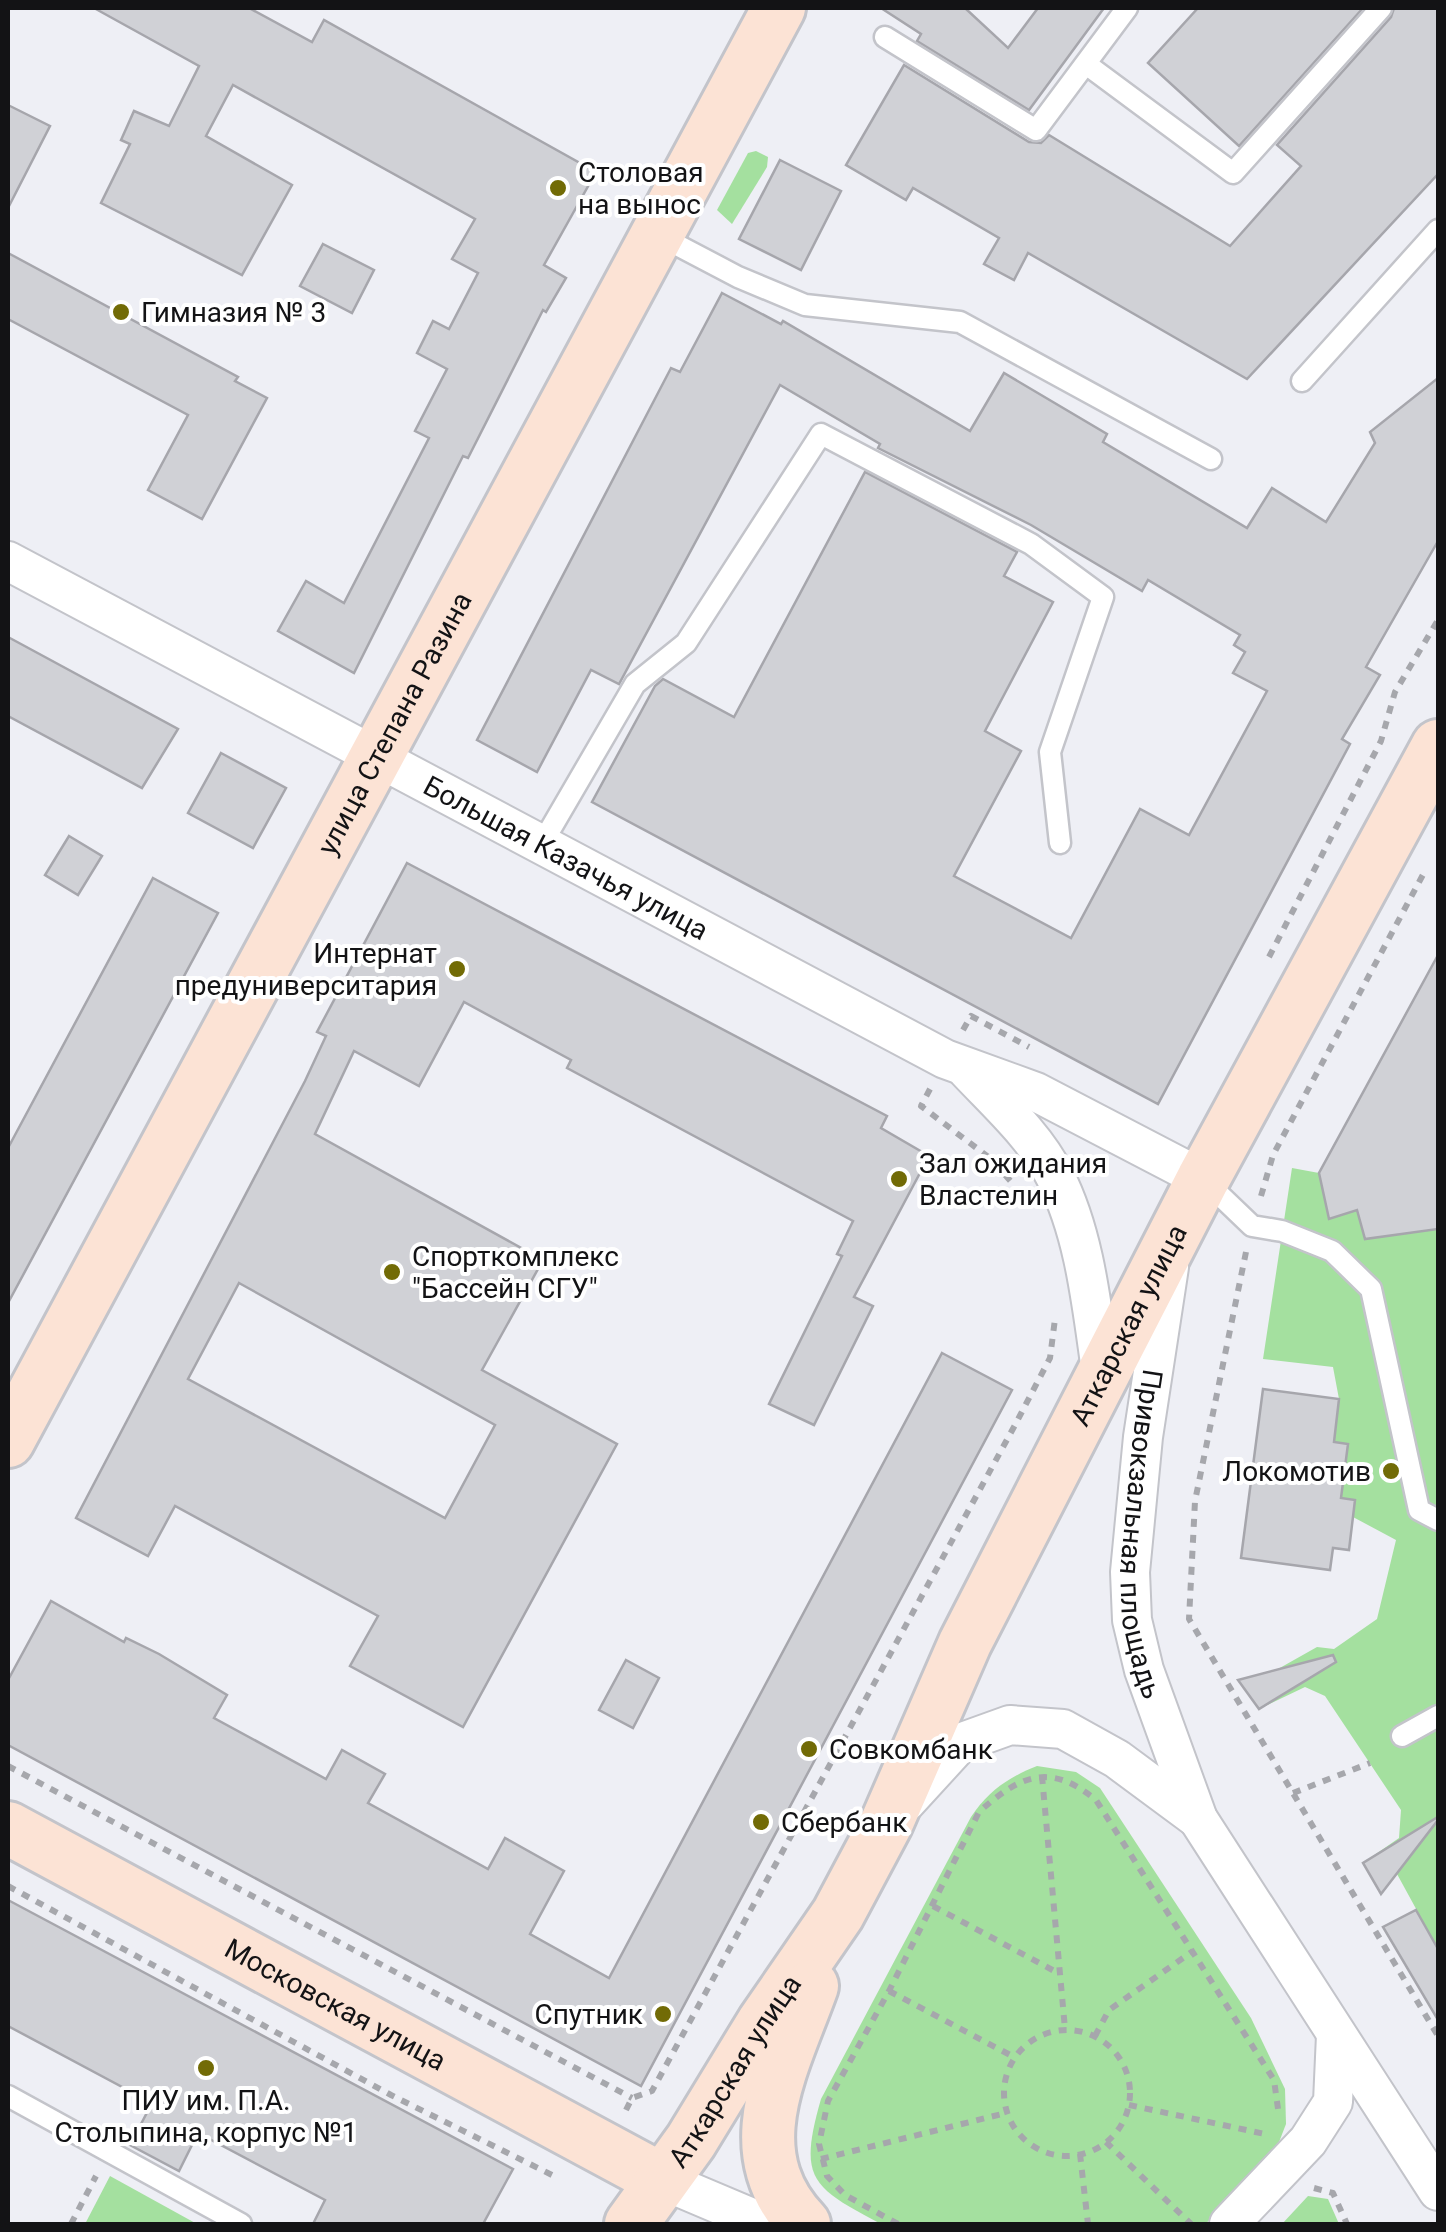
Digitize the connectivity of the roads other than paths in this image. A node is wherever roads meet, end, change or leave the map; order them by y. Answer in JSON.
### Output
{"nodes":[{"id":1,"x":779,"y":8,"type":"edge"},
{"id":2,"x":1127,"y":8,"type":"edge"},
{"id":3,"x":1381,"y":8,"type":"edge"},
{"id":4,"x":885,"y":37,"type":"dead end"},
{"id":5,"x":1086,"y":64,"type":"junction"},
{"id":6,"x":1438,"y":230,"type":"edge"},
{"id":7,"x":658,"y":235,"type":"junction"},
{"id":8,"x":1302,"y":381,"type":"dead end"},
{"id":9,"x":1211,"y":459,"type":"dead end"},
{"id":10,"x":8,"y":562,"type":"edge"},
{"id":11,"x":1438,"y":746,"type":"edge"},
{"id":12,"x":374,"y":759,"type":"junction"},
{"id":13,"x":1060,"y":843,"type":"dead end"},
{"id":14,"x":540,"y":847,"type":"junction"},
{"id":15,"x":966,"y":1068,"type":"junction"},
{"id":16,"x":1203,"y":1179,"type":"junction"},
{"id":17,"x":1174,"y":1240,"type":"junction"},
{"id":18,"x":1102,"y":1377,"type":"junction"},
{"id":19,"x":8,"y":1441,"type":"edge"},
{"id":20,"x":1438,"y":1520,"type":"edge"},
{"id":21,"x":1438,"y":1716,"type":"edge"},
{"id":22,"x":1402,"y":1736,"type":"dead end"},
{"id":23,"x":1198,"y":1819,"type":"junction"},
{"id":24,"x":887,"y":1822,"type":"junction"},
{"id":25,"x":8,"y":1828,"type":"edge"},
{"id":26,"x":838,"y":1914,"type":"junction"},
{"id":27,"x":1336,"y":2035,"type":"junction"},
{"id":28,"x":8,"y":2096,"type":"edge"},
{"id":29,"x":662,"y":2180,"type":"junction"},
{"id":30,"x":1438,"y":2191,"type":"edge"},
{"id":31,"x":241,"y":2224,"type":"edge"},
{"id":32,"x":630,"y":2224,"type":"edge"},
{"id":33,"x":766,"y":2224,"type":"edge"},
{"id":34,"x":804,"y":2224,"type":"edge"},
{"id":35,"x":1229,"y":2224,"type":"edge"}],
"edges":[{"from":1,"to":7,"type":"street","name":"улица Степана Разина"},
{"from":2,"to":5,"type":"lane"},
{"from":3,"to":5,"type":"lane"},
{"from":4,"to":5,"type":"lane"},
{"from":6,"to":8,"type":"lane"},
{"from":7,"to":9,"type":"lane"},
{"from":7,"to":12,"type":"street","name":"улица Степана Разина"},
{"from":10,"to":12,"type":"street","name":"Большая Казачья улица"},
{"from":11,"to":16,"type":"street","name":"Аткарская улица"},
{"from":12,"to":14,"type":"street","name":"Большая Казачья улица"},
{"from":12,"to":19,"type":"street","name":"улица Степана Разина"},
{"from":13,"to":14,"type":"lane"},
{"from":14,"to":15,"type":"street","name":"Большая Казачья улица"},
{"from":15,"to":16,"type":"street","name":"Большая Казачья улица"},
{"from":15,"to":18,"type":"street","name":"Большая Казачья улица"},
{"from":16,"to":17,"type":"street","name":"Аткарская улица"},
{"from":16,"to":20,"type":"lane"},
{"from":17,"to":18,"type":"street","name":"Аткарская улица"},
{"from":17,"to":23,"type":"street","name":"Привокзальная площадь"},
{"from":18,"to":24,"type":"street","name":"Аткарская улица"},
{"from":21,"to":22,"type":"lane"},
{"from":23,"to":24,"type":"street","name":"Привокзальная площадь"},
{"from":23,"to":27,"type":"street","name":"Привокзальная площадь"},
{"from":24,"to":26,"type":"street","name":"Аткарская улица"},
{"from":25,"to":29,"type":"street","name":"Московская улица"},
{"from":26,"to":29,"type":"street","name":"Аткарская улица"},
{"from":26,"to":34,"type":"street","name":"Аткарская улица"},
{"from":27,"to":30,"type":"street","name":"Привокзальная площадь"},
{"from":27,"to":35,"type":"street"},
{"from":28,"to":31,"type":"lane"},
{"from":29,"to":32,"type":"street","name":"Аткарская улица"},
{"from":29,"to":33,"type":"street"}]}
